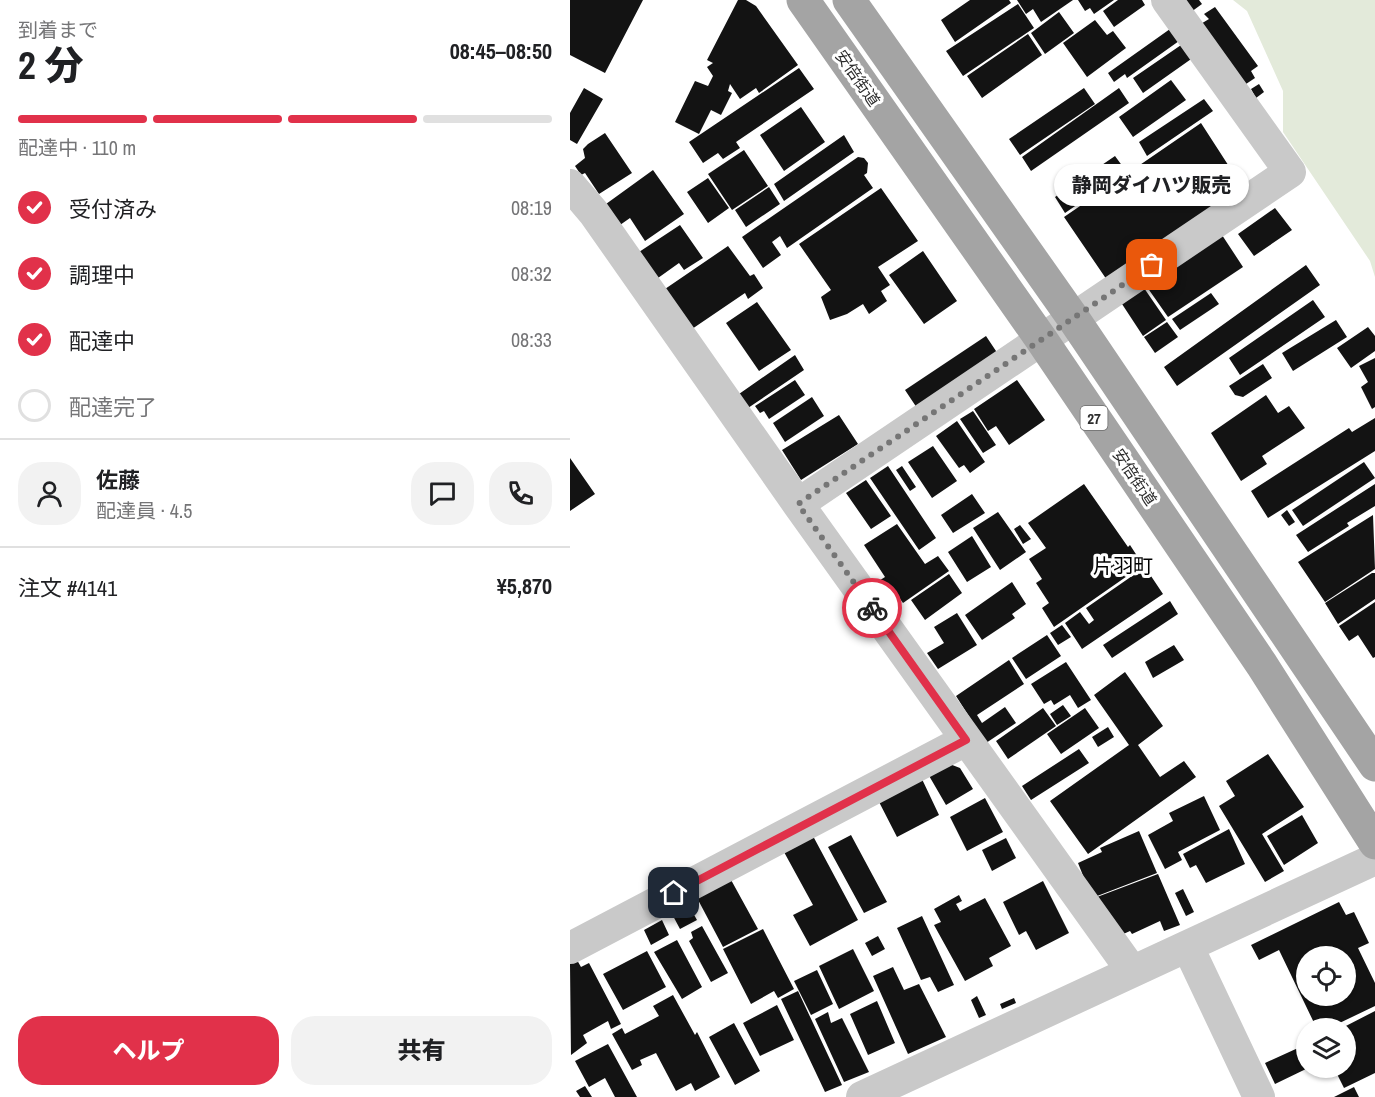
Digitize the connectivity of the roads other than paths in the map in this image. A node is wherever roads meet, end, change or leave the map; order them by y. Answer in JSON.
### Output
{"nodes":[{"id":1,"x":803,"y":0,"type":"edge"},
{"id":2,"x":849,"y":0,"type":"edge"},
{"id":3,"x":1167,"y":0,"type":"edge"},
{"id":4,"x":570,"y":185,"type":"edge"},
{"id":5,"x":1073,"y":318,"type":"junction"},
{"id":6,"x":1041,"y":339,"type":"junction"},
{"id":7,"x":798,"y":504,"type":"junction"},
{"id":8,"x":966,"y":740,"type":"junction"},
{"id":9,"x":1375,"y":765,"type":"edge"},
{"id":10,"x":1375,"y":843,"type":"edge"},
{"id":11,"x":1375,"y":859,"type":"edge"},
{"id":12,"x":1188,"y":947,"type":"junction"},
{"id":13,"x":570,"y":948,"type":"edge"},
{"id":14,"x":1132,"y":971,"type":"junction"},
{"id":15,"x":862,"y":1097,"type":"edge"},
{"id":16,"x":1259,"y":1097,"type":"edge"}],
"edges":[{"from":1,"to":6,"type":"main road","name":"安倍街道","number":"27"},
{"from":2,"to":5,"type":"main road","number":"27"},
{"from":3,"to":5,"type":"street"},
{"from":4,"to":7,"type":"street"},
{"from":5,"to":6,"type":"street"},
{"from":5,"to":9,"type":"main road","number":"27"},
{"from":6,"to":7,"type":"street"},
{"from":6,"to":10,"type":"main road","name":"安倍街道","number":"27"},
{"from":7,"to":8,"type":"street"},
{"from":8,"to":13,"type":"street"},
{"from":8,"to":14,"type":"street"},
{"from":11,"to":12,"type":"street"},
{"from":12,"to":14,"type":"street"},
{"from":12,"to":16,"type":"street"},
{"from":14,"to":15,"type":"street"}]}
